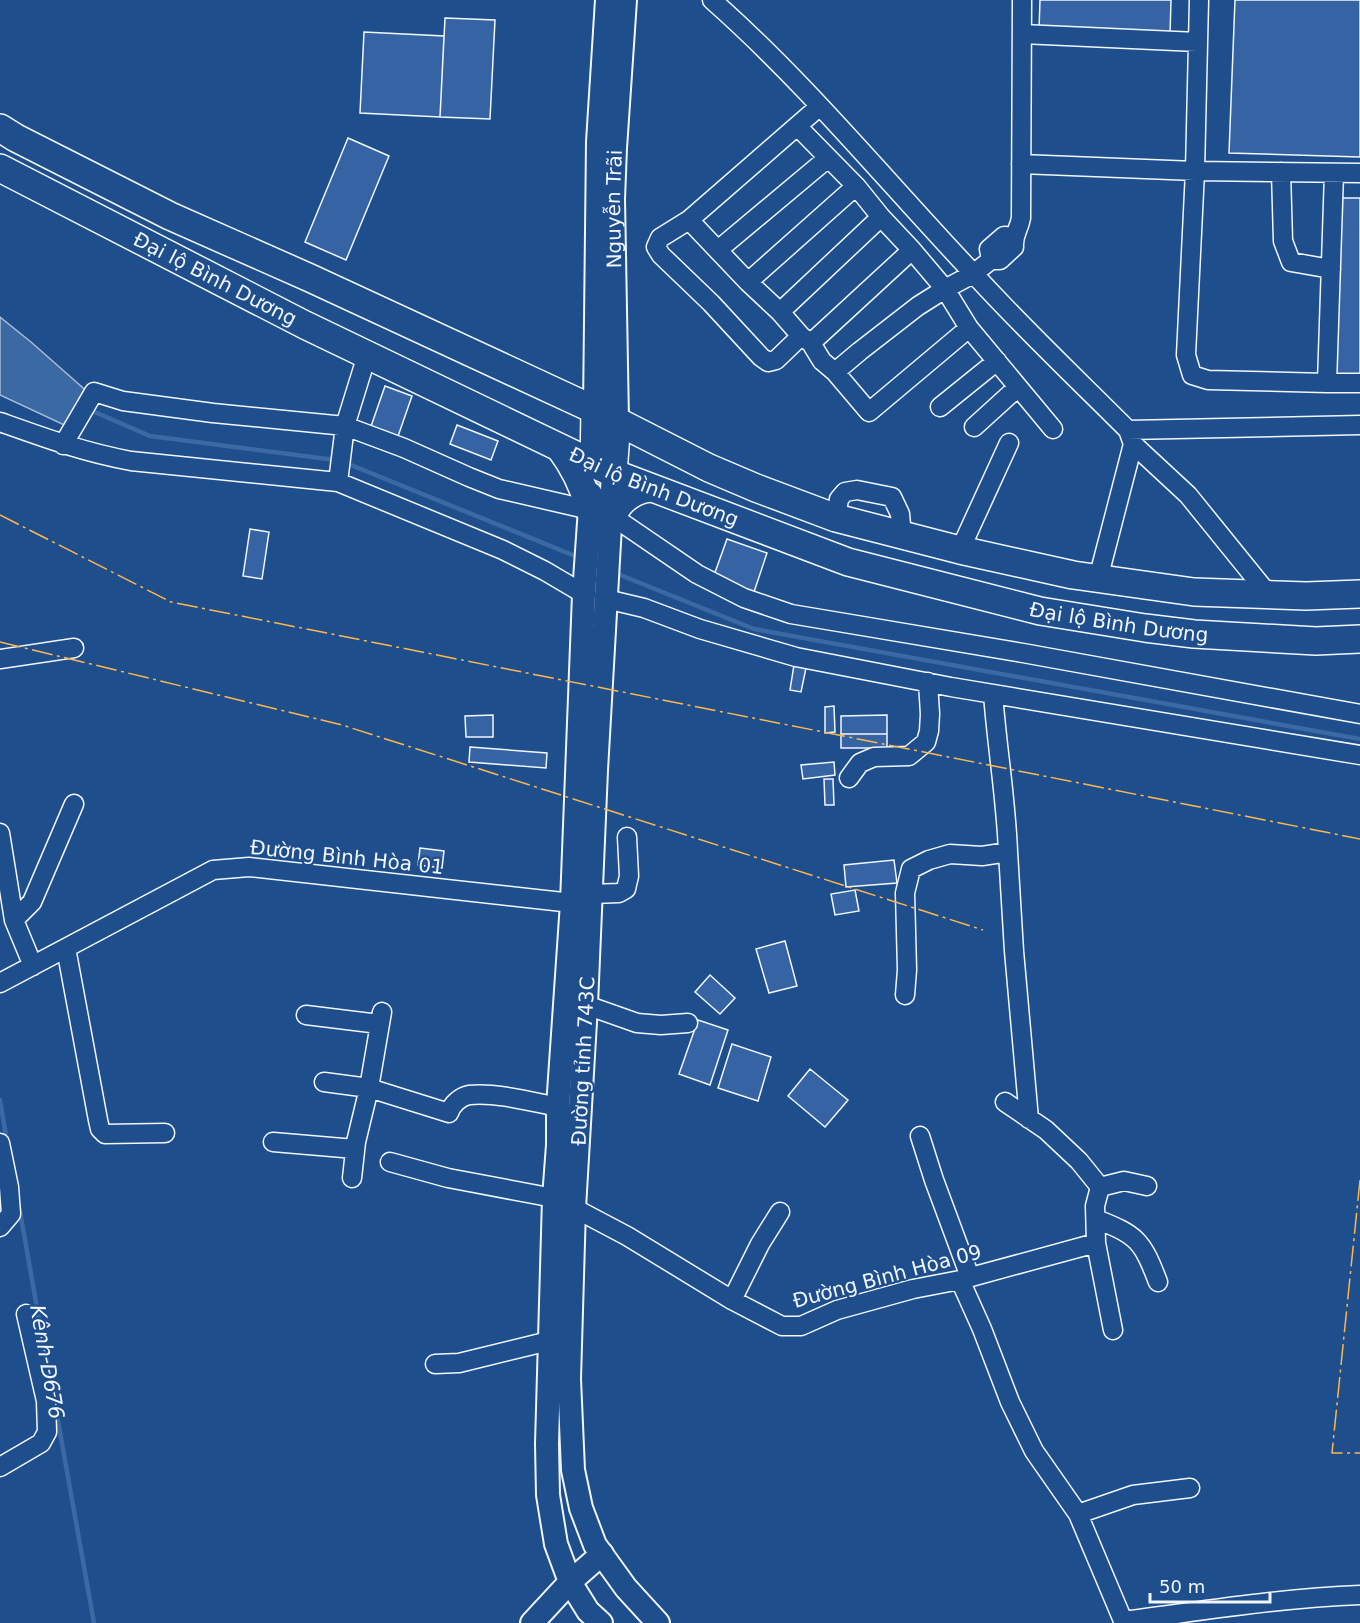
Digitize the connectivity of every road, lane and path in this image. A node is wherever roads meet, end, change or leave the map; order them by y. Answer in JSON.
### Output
{"nodes":[{"id":1,"x":607,"y":0,"type":"edge"},
{"id":2,"x":625,"y":0,"type":"edge"},
{"id":3,"x":712,"y":0,"type":"edge"},
{"id":4,"x":1022,"y":0,"type":"edge"},
{"id":5,"x":1199,"y":0,"type":"edge"},
{"id":6,"x":1022,"y":34,"type":"junction"},
{"id":7,"x":1197,"y":42,"type":"junction"},
{"id":8,"x":820,"y":106,"type":"junction"},
{"id":9,"x":797,"y":126,"type":"junction"},
{"id":10,"x":0,"y":128,"type":"edge"},
{"id":11,"x":828,"y":158,"type":"junction"},
{"id":12,"x":1022,"y":164,"type":"junction"},
{"id":13,"x":0,"y":168,"type":"edge"},
{"id":14,"x":1195,"y":171,"type":"junction"},
{"id":15,"x":1281,"y":172,"type":"junction"},
{"id":16,"x":1334,"y":173,"type":"junction"},
{"id":17,"x":1360,"y":173,"type":"edge"},
{"id":18,"x":856,"y":186,"type":"junction"},
{"id":19,"x":881,"y":217,"type":"junction"},
{"id":20,"x":689,"y":220,"type":"junction"},
{"id":21,"x":718,"y":250,"type":"junction"},
{"id":22,"x":912,"y":250,"type":"junction"},
{"id":23,"x":1331,"y":269,"type":"junction"},
{"id":24,"x":973,"y":274,"type":"junction"},
{"id":25,"x":748,"y":282,"type":"junction"},
{"id":26,"x":945,"y":289,"type":"junction"},
{"id":27,"x":780,"y":312,"type":"junction"},
{"id":28,"x":969,"y":328,"type":"junction"},
{"id":29,"x":806,"y":340,"type":"junction"},
{"id":30,"x":367,"y":355,"type":"junction"},
{"id":31,"x":997,"y":361,"type":"junction"},
{"id":32,"x":835,"y":372,"type":"junction"},
{"id":33,"x":1327,"y":383,"type":"junction"},
{"id":34,"x":1360,"y":383,"type":"edge"},
{"id":35,"x":1018,"y":387,"type":"junction"},
{"id":36,"x":940,"y":408,"type":"dead end"},
{"id":37,"x":606,"y":416,"type":"junction"},
{"id":38,"x":0,"y":422,"type":"edge"},
{"id":39,"x":1360,"y":425,"type":"edge"},
{"id":40,"x":345,"y":426,"type":"junction"},
{"id":41,"x":974,"y":427,"type":"dead end"},
{"id":42,"x":1053,"y":429,"type":"dead end"},
{"id":43,"x":1131,"y":437,"type":"junction"},
{"id":44,"x":1009,"y":443,"type":"dead end"},
{"id":45,"x":63,"y":445,"type":"junction"},
{"id":46,"x":560,"y":448,"type":"junction"},
{"id":47,"x":603,"y":469,"type":"junction"},
{"id":48,"x":338,"y":482,"type":"junction"},
{"id":49,"x":650,"y":488,"type":"junction"},
{"id":50,"x":601,"y":513,"type":"junction"},
{"id":51,"x":960,"y":550,"type":"junction"},
{"id":52,"x":1098,"y":579,"type":"junction"},
{"id":53,"x":584,"y":594,"type":"junction"},
{"id":54,"x":1360,"y":594,"type":"edge"},
{"id":55,"x":1269,"y":595,"type":"junction"},
{"id":56,"x":606,"y":600,"type":"junction"},
{"id":57,"x":1360,"y":639,"type":"edge"},
{"id":58,"x":74,"y":648,"type":"dead end"},
{"id":59,"x":0,"y":659,"type":"edge"},
{"id":60,"x":928,"y":682,"type":"junction"},
{"id":61,"x":993,"y":694,"type":"junction"},
{"id":62,"x":1360,"y":714,"type":"edge"},
{"id":63,"x":1360,"y":755,"type":"edge"},
{"id":64,"x":849,"y":778,"type":"dead end"},
{"id":65,"x":74,"y":804,"type":"dead end"},
{"id":66,"x":0,"y":833,"type":"edge"},
{"id":67,"x":627,"y":837,"type":"dead end"},
{"id":68,"x":1008,"y":852,"type":"junction"},
{"id":69,"x":585,"y":901,"type":"junction"},
{"id":70,"x":14,"y":920,"type":"junction"},
{"id":71,"x":66,"y":948,"type":"junction"},
{"id":72,"x":27,"y":969,"type":"junction"},
{"id":73,"x":0,"y":982,"type":"edge"},
{"id":74,"x":905,"y":995,"type":"dead end"},
{"id":75,"x":586,"y":1005,"type":"junction"},
{"id":76,"x":306,"y":1015,"type":"dead end"},
{"id":77,"x":688,"y":1023,"type":"dead end"},
{"id":78,"x":324,"y":1082,"type":"dead end"},
{"id":79,"x":369,"y":1088,"type":"junction"},
{"id":80,"x":1005,"y":1102,"type":"dead end"},
{"id":81,"x":558,"y":1107,"type":"junction"},
{"id":82,"x":1029,"y":1119,"type":"junction"},
{"id":83,"x":165,"y":1133,"type":"dead end"},
{"id":84,"x":920,"y":1136,"type":"dead end"},
{"id":85,"x":273,"y":1142,"type":"dead end"},
{"id":86,"x":355,"y":1149,"type":"junction"},
{"id":87,"x":1,"y":1155,"type":"edge"},
{"id":88,"x":390,"y":1162,"type":"dead end"},
{"id":89,"x":352,"y":1178,"type":"dead end"},
{"id":90,"x":1147,"y":1186,"type":"dead end"},
{"id":91,"x":1100,"y":1187,"type":"junction"},
{"id":92,"x":564,"y":1203,"type":"junction"},
{"id":93,"x":780,"y":1212,"type":"dead end"},
{"id":94,"x":1095,"y":1219,"type":"junction"},
{"id":95,"x":0,"y":1227,"type":"edge"},
{"id":96,"x":1096,"y":1243,"type":"junction"},
{"id":97,"x":965,"y":1279,"type":"junction"},
{"id":98,"x":1158,"y":1282,"type":"dead end"},
{"id":99,"x":732,"y":1300,"type":"junction"},
{"id":100,"x":26,"y":1314,"type":"dead end"},
{"id":101,"x":1113,"y":1330,"type":"dead end"},
{"id":102,"x":549,"y":1341,"type":"junction"},
{"id":103,"x":435,"y":1364,"type":"dead end"},
{"id":104,"x":0,"y":1467,"type":"edge"},
{"id":105,"x":1190,"y":1488,"type":"dead end"},
{"id":106,"x":1078,"y":1514,"type":"junction"},
{"id":107,"x":602,"y":1554,"type":"junction"},
{"id":108,"x":570,"y":1582,"type":"junction"},
{"id":109,"x":1360,"y":1595,"type":"edge"},
{"id":110,"x":1123,"y":1622,"type":"edge"},
{"id":111,"x":532,"y":1623,"type":"edge"},
{"id":112,"x":601,"y":1623,"type":"edge"},
{"id":113,"x":658,"y":1623,"type":"edge"}],
"edges":[{"from":1,"to":37,"type":"main road","name":"Nguyễn Trãi"},
{"from":2,"to":37,"type":"main road","name":"Nguyễn Trãi"},
{"from":3,"to":8,"type":"street"},
{"from":4,"to":6,"type":"street"},
{"from":5,"to":7,"type":"street"},
{"from":6,"to":7,"type":"street"},
{"from":6,"to":12,"type":"street"},
{"from":7,"to":14,"type":"street"},
{"from":8,"to":9,"type":"street"},
{"from":8,"to":24,"type":"street"},
{"from":9,"to":11,"type":"street"},
{"from":9,"to":20,"type":"street"},
{"from":10,"to":37,"type":"highway","name":"Đại lộ Bình Dương"},
{"from":11,"to":18,"type":"street"},
{"from":11,"to":21,"type":"street"},
{"from":12,"to":14,"type":"street"},
{"from":12,"to":24,"type":"street"},
{"from":13,"to":30,"type":"highway","name":"Đại lộ Bình Dương"},
{"from":14,"to":15,"type":"street"},
{"from":14,"to":33,"type":"street"},
{"from":15,"to":16,"type":"street"},
{"from":15,"to":23,"type":"street"},
{"from":16,"to":17,"type":"street"},
{"from":16,"to":23,"type":"street"},
{"from":18,"to":19,"type":"street"},
{"from":18,"to":25,"type":"street"},
{"from":19,"to":22,"type":"street"},
{"from":19,"to":27,"type":"street"},
{"from":20,"to":21,"type":"street"},
{"from":20,"to":29,"type":"street"},
{"from":21,"to":25,"type":"street"},
{"from":22,"to":26,"type":"street"},
{"from":22,"to":29,"type":"street"},
{"from":23,"to":33,"type":"street"},
{"from":24,"to":26,"type":"street"},
{"from":24,"to":43,"type":"street"},
{"from":25,"to":27,"type":"street"},
{"from":26,"to":28,"type":"street"},
{"from":26,"to":32,"type":"street"},
{"from":27,"to":29,"type":"street"},
{"from":28,"to":31,"type":"street"},
{"from":28,"to":32,"type":"street"},
{"from":29,"to":32,"type":"street"},
{"from":30,"to":40,"type":"street"},
{"from":30,"to":46,"type":"highway","name":"Đại lộ Bình Dương"},
{"from":31,"to":35,"type":"street"},
{"from":31,"to":36,"type":"street"},
{"from":33,"to":34,"type":"street"},
{"from":35,"to":41,"type":"street"},
{"from":35,"to":42,"type":"street"},
{"from":37,"to":47,"type":"highway"},
{"from":37,"to":51,"type":"highway","name":"Đại lộ Bình Dương"},
{"from":38,"to":45,"type":"street"},
{"from":39,"to":43,"type":"street"},
{"from":40,"to":45,"type":"street"},
{"from":40,"to":48,"type":"street"},
{"from":40,"to":50,"type":"street"},
{"from":43,"to":52,"type":"street"},
{"from":43,"to":55,"type":"street"},
{"from":44,"to":51,"type":"street"},
{"from":45,"to":48,"type":"street"},
{"from":46,"to":47,"type":"highway","name":"Đại lộ Bình Dương"},
{"from":46,"to":50,"type":"highway"},
{"from":47,"to":49,"type":"highway","name":"Đại lộ Bình Dương"},
{"from":47,"to":50,"type":"main road","name":"Đường tỉnh 743C"},
{"from":48,"to":53,"type":"street"},
{"from":49,"to":50,"type":"highway"},
{"from":49,"to":57,"type":"highway","name":"Đại lộ Bình Dương"},
{"from":50,"to":53,"type":"main road","name":"Đường tỉnh 743C"},
{"from":50,"to":56,"type":"main road","name":"Đường tỉnh 743C"},
{"from":50,"to":62,"type":"street"},
{"from":51,"to":52,"type":"highway","name":"Đại lộ Bình Dương"},
{"from":52,"to":55,"type":"highway","name":"Đại lộ Bình Dương"},
{"from":53,"to":69,"type":"main road","name":"Đường tỉnh 743C"},
{"from":54,"to":55,"type":"highway","name":"Đại lộ Bình Dương"},
{"from":56,"to":60,"type":"street"},
{"from":56,"to":69,"type":"main road","name":"Đường tỉnh 743C"},
{"from":58,"to":59,"type":"street"},
{"from":60,"to":61,"type":"street"},
{"from":60,"to":64,"type":"street"},
{"from":61,"to":63,"type":"street"},
{"from":61,"to":68,"type":"street"},
{"from":65,"to":70,"type":"street"},
{"from":66,"to":70,"type":"street"},
{"from":67,"to":69,"type":"street","name":"Đường Bình Hòa 01"},
{"from":68,"to":74,"type":"street"},
{"from":68,"to":82,"type":"street"},
{"from":69,"to":71,"type":"street","name":"Đường Bình Hòa 01"},
{"from":69,"to":75,"type":"main road","name":"Đường tỉnh 743C"},
{"from":69,"to":81,"type":"main road","name":"Đường tỉnh 743C"},
{"from":70,"to":72,"type":"street"},
{"from":71,"to":72,"type":"street","name":"Đường Bình Hòa 01"},
{"from":71,"to":83,"type":"street"},
{"from":72,"to":73,"type":"street","name":"Đường Bình Hòa 01"},
{"from":75,"to":77,"type":"street"},
{"from":75,"to":92,"type":"main road","name":"Đường tỉnh 743C"},
{"from":76,"to":79,"type":"street"},
{"from":78,"to":79,"type":"street"},
{"from":79,"to":81,"type":"street"},
{"from":79,"to":86,"type":"street"},
{"from":80,"to":82,"type":"street"},
{"from":81,"to":92,"type":"main road","name":"Đường tỉnh 743C"},
{"from":82,"to":91,"type":"street"},
{"from":84,"to":97,"type":"street"},
{"from":85,"to":86,"type":"street"},
{"from":86,"to":89,"type":"street"},
{"from":87,"to":95,"type":"street"},
{"from":88,"to":92,"type":"street","name":"Đường Bình Hòa 09"},
{"from":90,"to":91,"type":"street"},
{"from":91,"to":94,"type":"street"},
{"from":92,"to":99,"type":"street","name":"Đường Bình Hòa 09"},
{"from":92,"to":102,"type":"main road","name":"Đường tỉnh 743C"},
{"from":92,"to":107,"type":"main road","name":"Đường tỉnh 743C"},
{"from":93,"to":99,"type":"street"},
{"from":94,"to":96,"type":"street"},
{"from":94,"to":98,"type":"street"},
{"from":96,"to":97,"type":"street","name":"Đường Bình Hòa 09"},
{"from":96,"to":101,"type":"street"},
{"from":97,"to":99,"type":"street","name":"Đường Bình Hòa 09"},
{"from":97,"to":106,"type":"street"},
{"from":100,"to":104,"type":"street"},
{"from":102,"to":103,"type":"street"},
{"from":102,"to":108,"type":"main road","name":"Đường tỉnh 743C"},
{"from":105,"to":106,"type":"street"},
{"from":106,"to":110,"type":"street"},
{"from":107,"to":108,"type":"main road"},
{"from":107,"to":113,"type":"main road","name":"Đường tỉnh 743C"},
{"from":108,"to":111,"type":"main road"},
{"from":108,"to":112,"type":"main road","name":"Đường tỉnh 743C"},
{"from":109,"to":110,"type":"street"}]}
